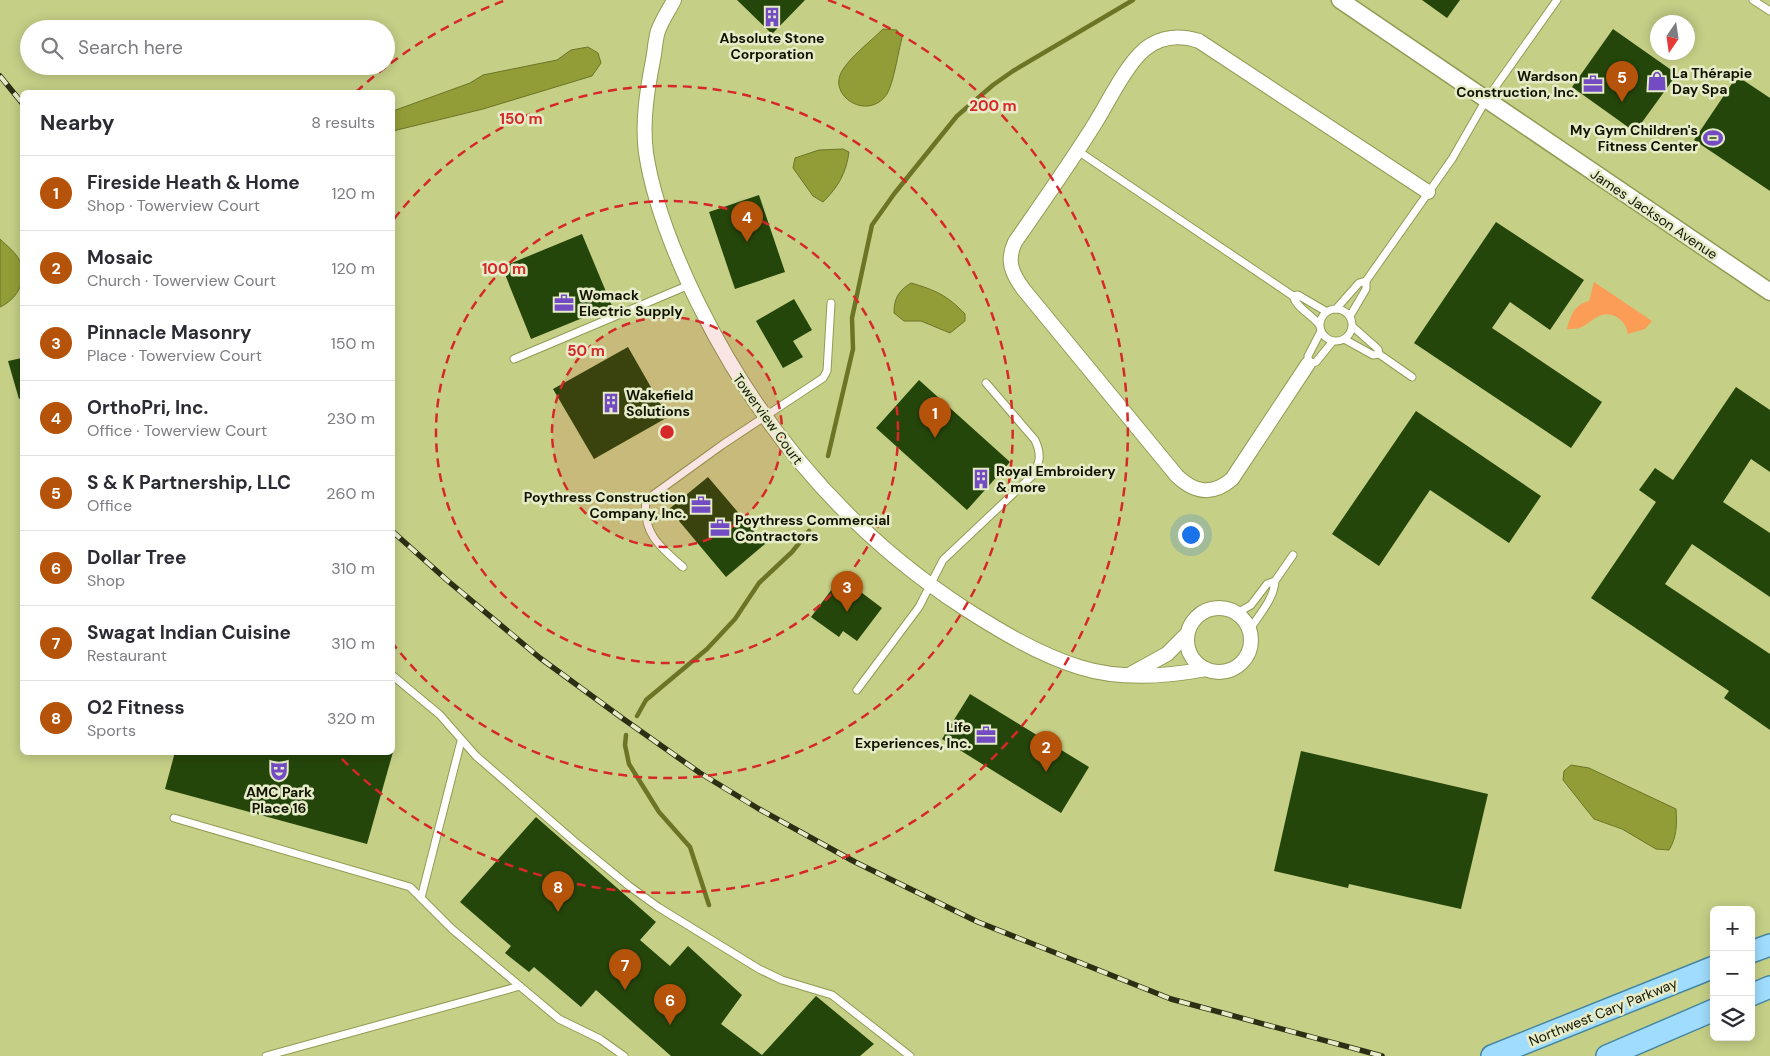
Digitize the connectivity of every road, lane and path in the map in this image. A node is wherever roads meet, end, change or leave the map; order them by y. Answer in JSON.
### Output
{"nodes":[{"id":1,"x":674,"y":0,"type":"edge"},
{"id":2,"x":1340,"y":0,"type":"edge"},
{"id":3,"x":1557,"y":0,"type":"edge"},
{"id":4,"x":1753,"y":0,"type":"edge"},
{"id":5,"x":1770,"y":11,"type":"edge"},
{"id":6,"x":1486,"y":100,"type":"junction"},
{"id":7,"x":1078,"y":151,"type":"junction"},
{"id":8,"x":1428,"y":192,"type":"junction"},
{"id":9,"x":1366,"y":281,"type":"junction"},
{"id":10,"x":689,"y":285,"type":"junction"},
{"id":11,"x":1769,"y":288,"type":"edge"},
{"id":12,"x":1293,"y":296,"type":"junction"},
{"id":13,"x":830,"y":303,"type":"dead end"},
{"id":14,"x":1336,"y":309,"type":"junction"},
{"id":15,"x":1327,"y":312,"type":"junction"},
{"id":16,"x":1350,"y":316,"type":"junction"},
{"id":17,"x":1352,"y":326,"type":"junction"},
{"id":18,"x":1321,"y":328,"type":"junction"},
{"id":19,"x":1344,"y":339,"type":"junction"},
{"id":20,"x":1333,"y":341,"type":"junction"},
{"id":21,"x":1379,"y":354,"type":"junction"},
{"id":22,"x":514,"y":359,"type":"dead end"},
{"id":23,"x":1308,"y":364,"type":"junction"},
{"id":24,"x":1412,"y":377,"type":"dead end"},
{"id":25,"x":986,"y":383,"type":"dead end"},
{"id":26,"x":764,"y":417,"type":"junction"},
{"id":27,"x":1293,"y":555,"type":"dead end"},
{"id":28,"x":683,"y":567,"type":"dead end"},
{"id":29,"x":1275,"y":581,"type":"junction"},
{"id":30,"x":930,"y":586,"type":"junction"},
{"id":31,"x":1237,"y":613,"type":"junction"},
{"id":32,"x":1250,"y":629,"type":"junction"},
{"id":33,"x":1187,"y":634,"type":"junction"},
{"id":34,"x":1206,"y":669,"type":"junction"},
{"id":35,"x":1128,"y":675,"type":"junction"},
{"id":36,"x":395,"y":677,"type":"edge"},
{"id":37,"x":857,"y":690,"type":"dead end"},
{"id":38,"x":462,"y":741,"type":"junction"},
{"id":39,"x":174,"y":818,"type":"dead end"},
{"id":40,"x":421,"y":898,"type":"junction"},
{"id":41,"x":1770,"y":944,"type":"edge"},
{"id":42,"x":1753,"y":951,"type":"edge"},
{"id":43,"x":1710,"y":969,"type":"edge"},
{"id":44,"x":520,"y":986,"type":"junction"},
{"id":45,"x":1770,"y":988,"type":"edge"},
{"id":46,"x":1755,"y":994,"type":"edge"},
{"id":47,"x":1710,"y":1012,"type":"edge"},
{"id":48,"x":266,"y":1056,"type":"edge"},
{"id":49,"x":624,"y":1056,"type":"edge"},
{"id":50,"x":910,"y":1056,"type":"edge"},
{"id":51,"x":1492,"y":1056,"type":"edge"},
{"id":52,"x":1607,"y":1056,"type":"edge"}],
"edges":[{"from":1,"to":10,"type":"street","name":"Towerview Court"},
{"from":2,"to":6,"type":"street","name":"James Jackson Avenue"},
{"from":3,"to":6,"type":"lane"},
{"from":4,"to":5,"type":"lane"},
{"from":6,"to":8,"type":"lane"},
{"from":6,"to":11,"type":"street","name":"James Jackson Avenue"},
{"from":7,"to":8,"type":"street"},
{"from":7,"to":12,"type":"lane"},
{"from":7,"to":23,"type":"street"},
{"from":8,"to":9,"type":"lane"},
{"from":9,"to":14,"type":"lane"},
{"from":9,"to":16,"type":"lane"},
{"from":10,"to":22,"type":"lane"},
{"from":10,"to":26,"type":"street","name":"Towerview Court"},
{"from":12,"to":15,"type":"lane"},
{"from":12,"to":18,"type":"lane"},
{"from":13,"to":26,"type":"lane"},
{"from":14,"to":15,"type":"lane"},
{"from":14,"to":16,"type":"lane"},
{"from":15,"to":18,"type":"lane"},
{"from":16,"to":17,"type":"lane"},
{"from":17,"to":19,"type":"lane"},
{"from":17,"to":21,"type":"lane"},
{"from":18,"to":20,"type":"lane"},
{"from":18,"to":23,"type":"lane"},
{"from":19,"to":20,"type":"lane"},
{"from":19,"to":21,"type":"lane"},
{"from":20,"to":23,"type":"lane"},
{"from":21,"to":24,"type":"lane"},
{"from":25,"to":30,"type":"lane"},
{"from":26,"to":28,"type":"lane"},
{"from":26,"to":30,"type":"street","name":"Towerview Court"},
{"from":27,"to":29,"type":"lane"},
{"from":29,"to":31,"type":"lane"},
{"from":29,"to":32,"type":"lane"},
{"from":30,"to":35,"type":"street","name":"Towerview Court"},
{"from":30,"to":37,"type":"lane"},
{"from":31,"to":32,"type":"street"},
{"from":31,"to":33,"type":"street"},
{"from":32,"to":34,"type":"street"},
{"from":33,"to":34,"type":"street"},
{"from":33,"to":35,"type":"street"},
{"from":34,"to":35,"type":"street","name":"Towerview Court"},
{"from":36,"to":38,"type":"lane"},
{"from":38,"to":40,"type":"lane"},
{"from":38,"to":50,"type":"lane"},
{"from":39,"to":40,"type":"lane"},
{"from":40,"to":44,"type":"lane"},
{"from":41,"to":42,"type":"main road"},
{"from":43,"to":51,"type":"main road","name":"Northwest Cary Parkway"},
{"from":44,"to":48,"type":"lane"},
{"from":44,"to":49,"type":"lane"},
{"from":45,"to":46,"type":"main road"},
{"from":47,"to":52,"type":"main road"}]}
